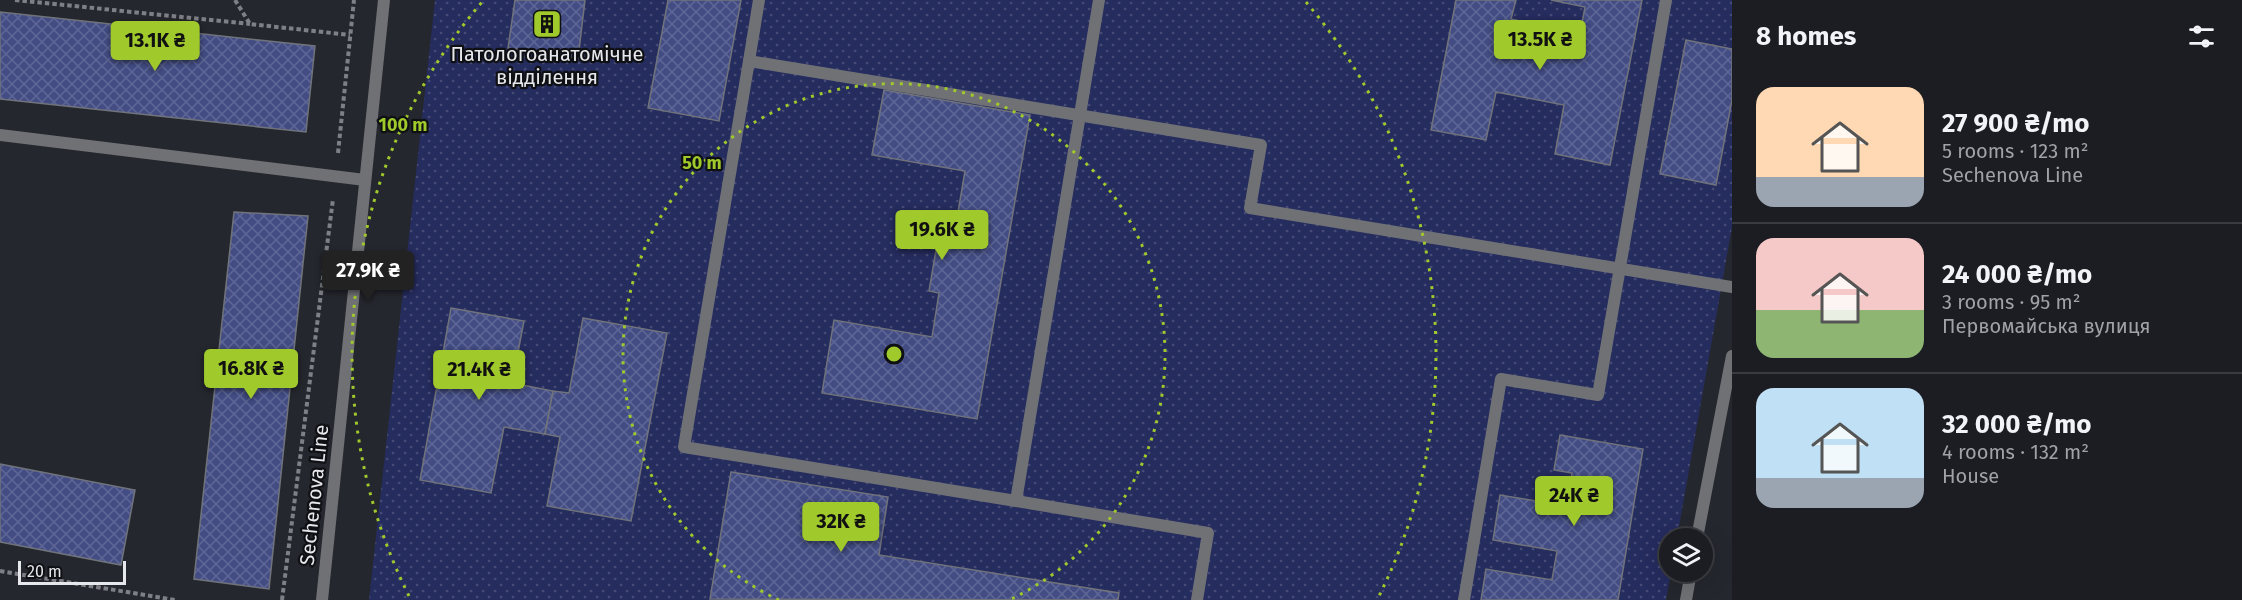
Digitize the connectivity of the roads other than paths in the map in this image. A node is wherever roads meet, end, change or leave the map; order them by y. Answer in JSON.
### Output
{"nodes":[{"id":1,"x":384,"y":0,"type":"edge"},
{"id":2,"x":759,"y":0,"type":"edge"},
{"id":3,"x":1099,"y":0,"type":"edge"},
{"id":4,"x":1666,"y":0,"type":"edge"},
{"id":5,"x":749,"y":61,"type":"junction"},
{"id":6,"x":1080,"y":116,"type":"junction"},
{"id":7,"x":0,"y":135,"type":"edge"},
{"id":8,"x":366,"y":180,"type":"junction"},
{"id":9,"x":1619,"y":269,"type":"junction"},
{"id":10,"x":1732,"y":287,"type":"edge"},
{"id":11,"x":1732,"y":356,"type":"edge"},
{"id":12,"x":1016,"y":501,"type":"junction"},
{"id":13,"x":1699,"y":528,"type":"edge"},
{"id":14,"x":1689,"y":582,"type":"edge"},
{"id":15,"x":322,"y":600,"type":"edge"},
{"id":16,"x":1197,"y":600,"type":"edge"},
{"id":17,"x":1464,"y":600,"type":"edge"},
{"id":18,"x":1686,"y":600,"type":"edge"}],
"edges":[{"from":1,"to":8,"type":"street","name":"Sechenova Line"},
{"from":2,"to":5,"type":"street"},
{"from":3,"to":6,"type":"street"},
{"from":4,"to":9,"type":"street"},
{"from":5,"to":6,"type":"street"},
{"from":5,"to":12,"type":"street"},
{"from":6,"to":9,"type":"street"},
{"from":6,"to":12,"type":"street"},
{"from":7,"to":8,"type":"street"},
{"from":8,"to":15,"type":"street","name":"Sechenova Line"},
{"from":9,"to":10,"type":"street"},
{"from":9,"to":17,"type":"street"},
{"from":11,"to":13,"type":"street"},
{"from":12,"to":16,"type":"street"},
{"from":14,"to":18,"type":"street"}]}
